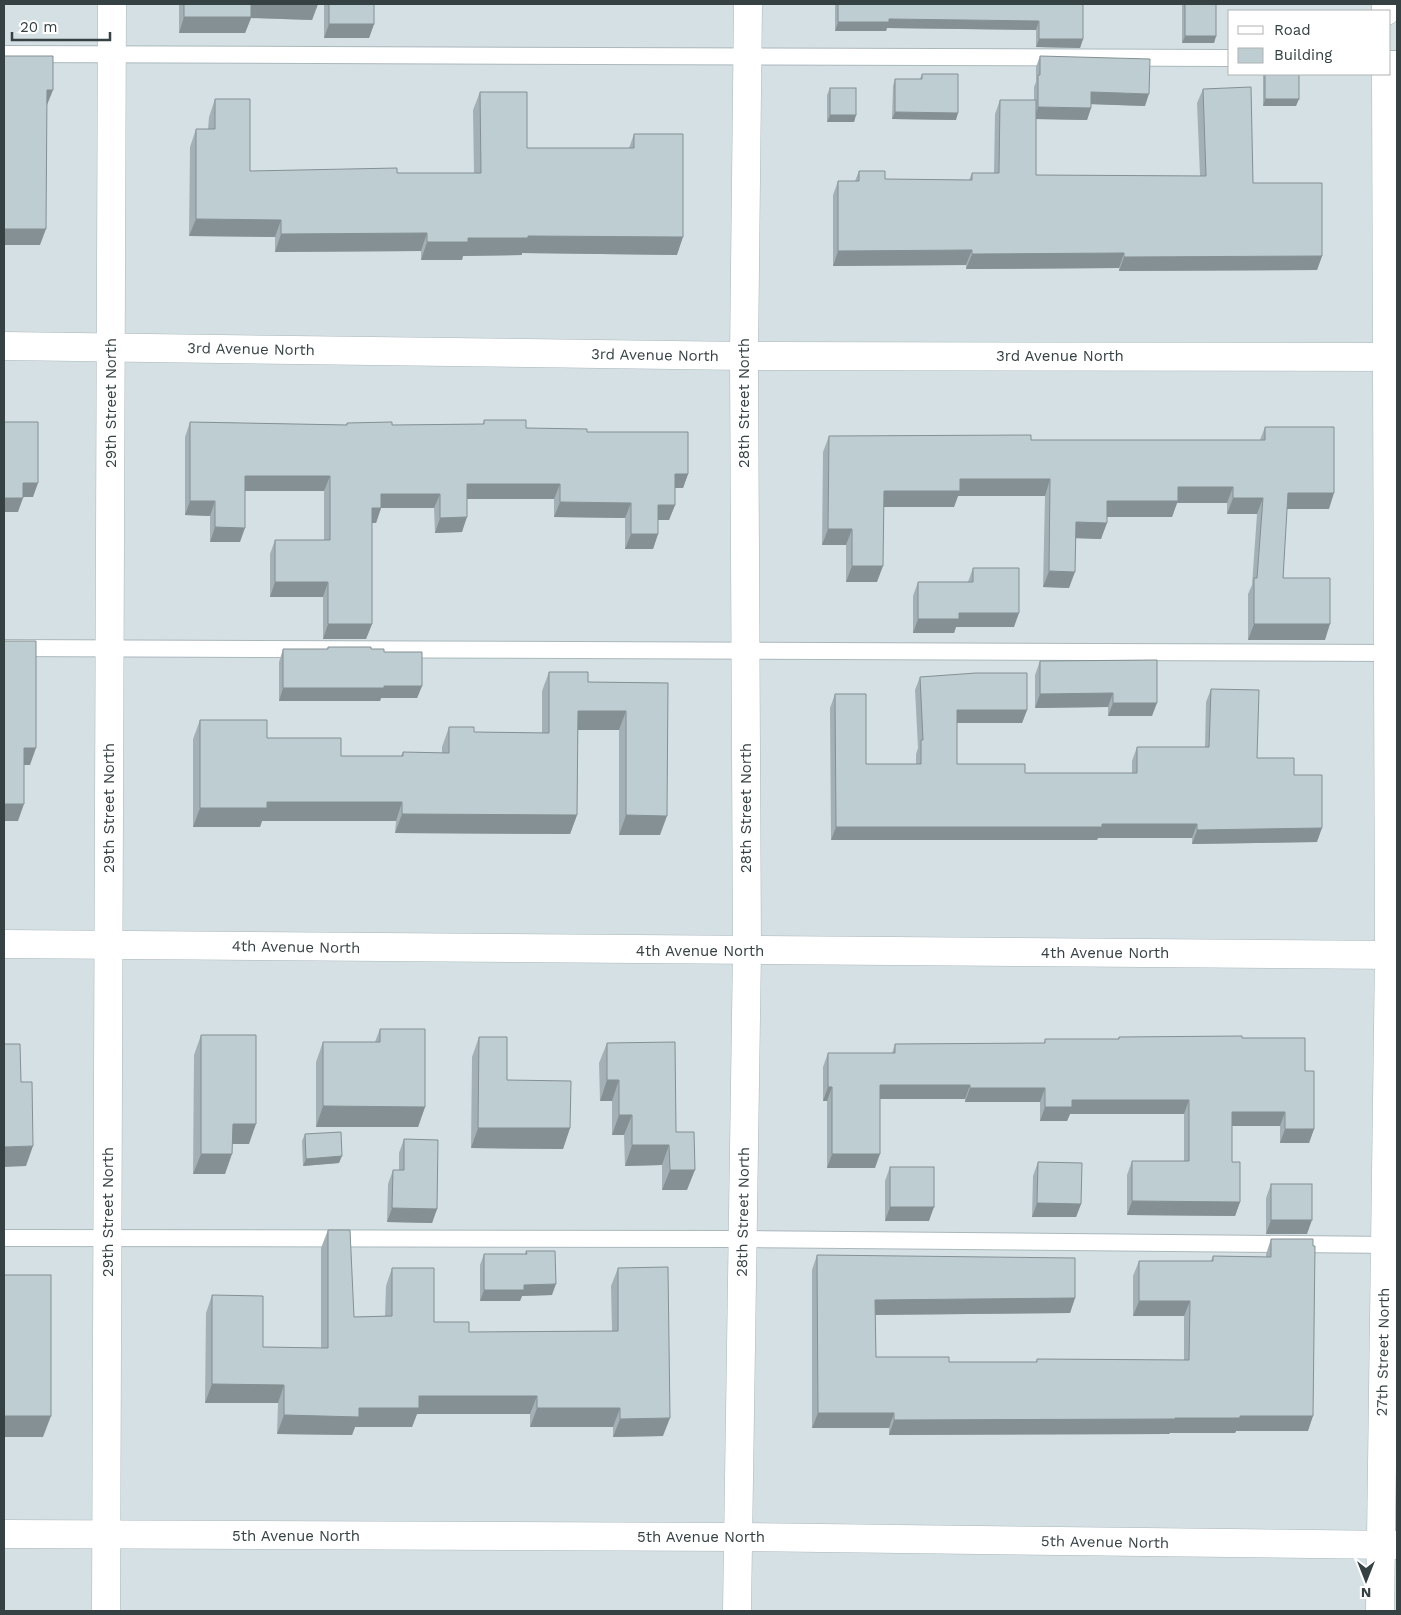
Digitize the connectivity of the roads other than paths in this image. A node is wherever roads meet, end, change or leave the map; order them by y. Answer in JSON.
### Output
{"nodes":[{"id":1,"x":112,"y":4,"type":"edge"},
{"id":2,"x":748,"y":4,"type":"edge"},
{"id":3,"x":4,"y":54,"type":"edge"},
{"id":4,"x":112,"y":55,"type":"junction"},
{"id":5,"x":747,"y":56,"type":"junction"},
{"id":6,"x":1228,"y":58,"type":"edge"},
{"id":7,"x":1386,"y":75,"type":"edge"},
{"id":8,"x":4,"y":346,"type":"edge"},
{"id":9,"x":111,"y":347,"type":"junction"},
{"id":10,"x":744,"y":356,"type":"junction"},
{"id":11,"x":1391,"y":357,"type":"edge"},
{"id":12,"x":4,"y":648,"type":"edge"},
{"id":13,"x":110,"y":648,"type":"junction"},
{"id":14,"x":746,"y":649,"type":"junction"},
{"id":15,"x":1392,"y":653,"type":"edge"},
{"id":16,"x":4,"y":944,"type":"edge"},
{"id":17,"x":109,"y":945,"type":"junction"},
{"id":18,"x":747,"y":951,"type":"junction"},
{"id":19,"x":1393,"y":955,"type":"edge"},
{"id":20,"x":4,"y":1238,"type":"edge"},
{"id":21,"x":108,"y":1238,"type":"junction"},
{"id":22,"x":742,"y":1240,"type":"junction"},
{"id":23,"x":1391,"y":1245,"type":"edge"},
{"id":24,"x":4,"y":1534,"type":"edge"},
{"id":25,"x":107,"y":1535,"type":"junction"},
{"id":26,"x":737,"y":1537,"type":"junction"},
{"id":27,"x":1389,"y":1545,"type":"edge"},
{"id":28,"x":106,"y":1611,"type":"edge"},
{"id":29,"x":737,"y":1611,"type":"edge"},
{"id":30,"x":1380,"y":1611,"type":"edge"}],
"edges":[{"from":1,"to":4,"type":"street","name":"29th Street North"},
{"from":2,"to":5,"type":"street","name":"28th Street North"},
{"from":3,"to":4,"type":"lane"},
{"from":4,"to":5,"type":"lane"},
{"from":4,"to":9,"type":"street","name":"29th Street North"},
{"from":5,"to":6,"type":"lane"},
{"from":5,"to":10,"type":"street","name":"28th Street North"},
{"from":7,"to":11,"type":"street","name":"27th Street North"},
{"from":8,"to":9,"type":"street","name":"3rd Avenue North"},
{"from":9,"to":10,"type":"street","name":"3rd Avenue North"},
{"from":9,"to":13,"type":"street","name":"29th Street North"},
{"from":10,"to":11,"type":"street","name":"3rd Avenue North"},
{"from":10,"to":14,"type":"street","name":"28th Street North"},
{"from":11,"to":15,"type":"street","name":"27th Street North"},
{"from":12,"to":13,"type":"lane"},
{"from":13,"to":14,"type":"lane"},
{"from":13,"to":17,"type":"street","name":"29th Street North"},
{"from":14,"to":15,"type":"lane"},
{"from":14,"to":18,"type":"street","name":"28th Street North"},
{"from":15,"to":19,"type":"street","name":"27th Street North"},
{"from":16,"to":17,"type":"street","name":"4th Avenue North"},
{"from":17,"to":18,"type":"street","name":"4th Avenue North"},
{"from":17,"to":21,"type":"street","name":"29th Street North"},
{"from":18,"to":19,"type":"street","name":"4th Avenue North"},
{"from":18,"to":22,"type":"street","name":"28th Street North"},
{"from":19,"to":23,"type":"street","name":"27th Street North"},
{"from":20,"to":21,"type":"lane"},
{"from":21,"to":22,"type":"lane"},
{"from":21,"to":25,"type":"street","name":"29th Street North"},
{"from":22,"to":23,"type":"lane"},
{"from":22,"to":26,"type":"street","name":"28th Street North"},
{"from":23,"to":27,"type":"street","name":"27th Street North"},
{"from":24,"to":25,"type":"street","name":"5th Avenue North"},
{"from":25,"to":26,"type":"street","name":"5th Avenue North"},
{"from":25,"to":28,"type":"street","name":"29th Street North"},
{"from":26,"to":27,"type":"street","name":"5th Avenue North"},
{"from":26,"to":29,"type":"street","name":"28th Street North"},
{"from":27,"to":30,"type":"street","name":"27th Street North"}]}
